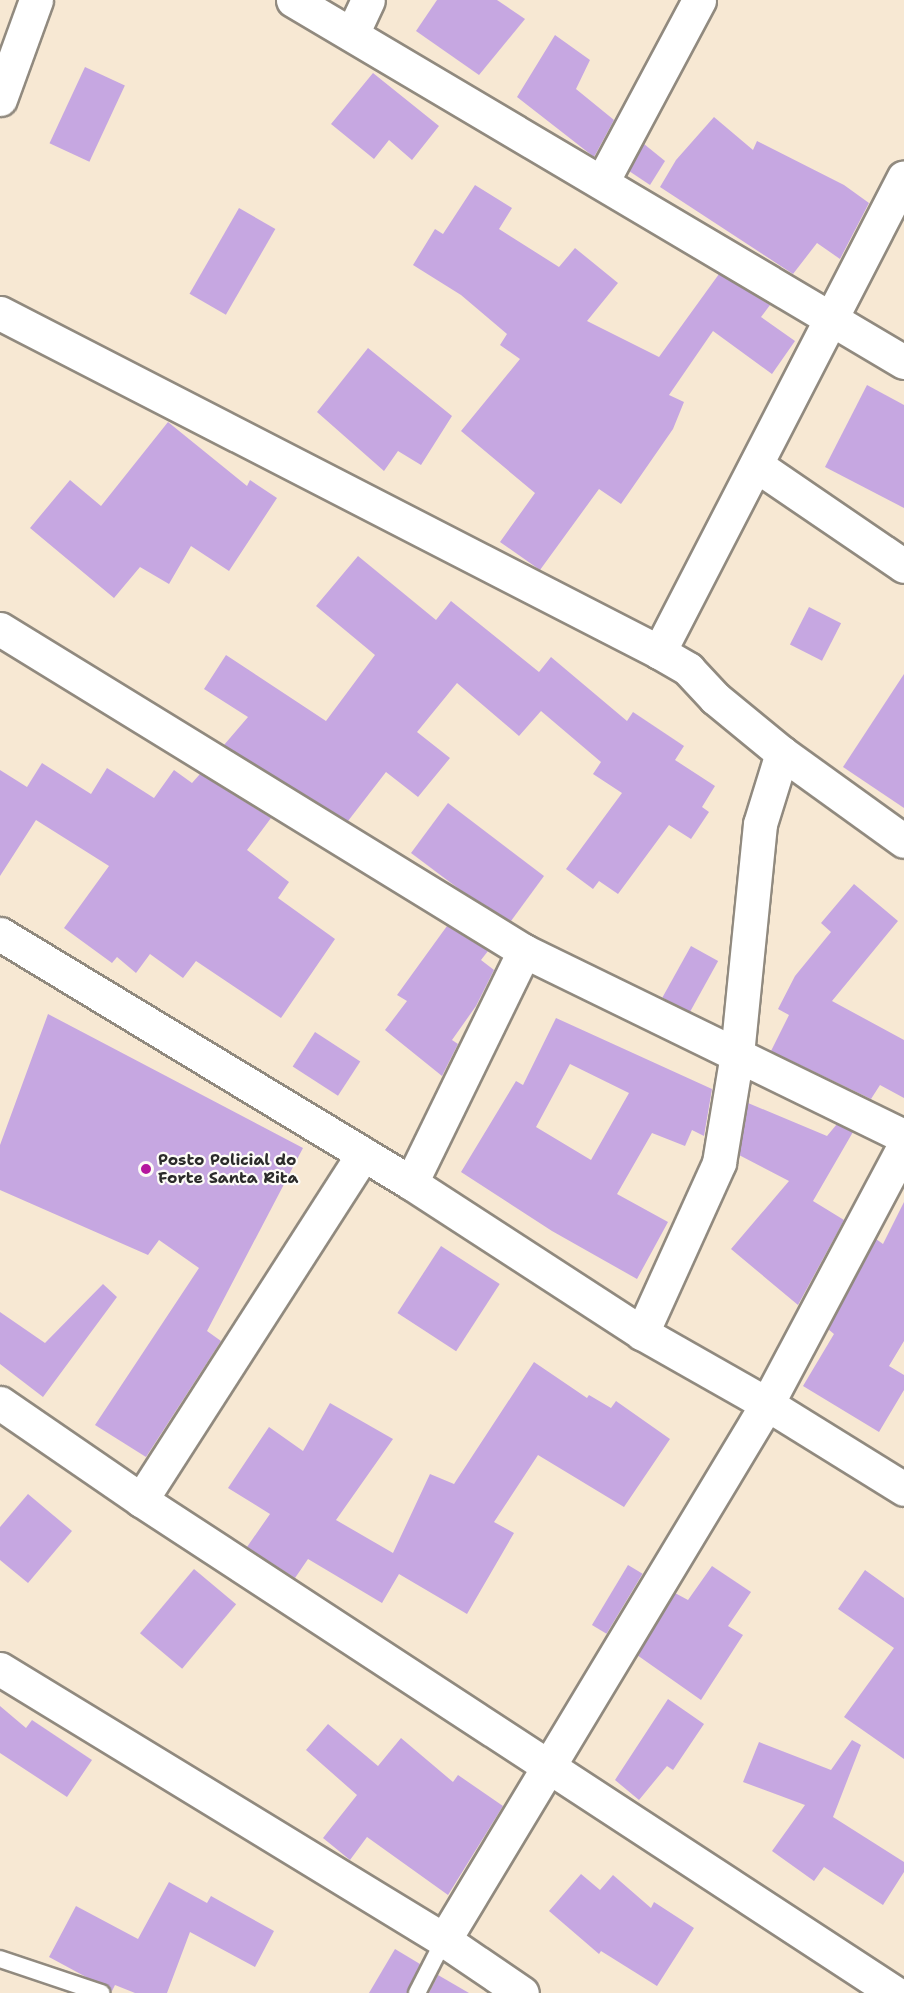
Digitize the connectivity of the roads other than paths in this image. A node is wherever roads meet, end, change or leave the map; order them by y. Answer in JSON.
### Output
{"nodes":[{"id":1,"x":36,"y":0,"type":"edge"},
{"id":2,"x":293,"y":0,"type":"edge"},
{"id":3,"x":368,"y":0,"type":"edge"},
{"id":4,"x":699,"y":0,"type":"edge"},
{"id":5,"x":353,"y":32,"type":"junction"},
{"id":6,"x":0,"y":99,"type":"edge"},
{"id":7,"x":904,"y":177,"type":"edge"},
{"id":8,"x":602,"y":182,"type":"junction"},
{"id":9,"x":0,"y":313,"type":"edge"},
{"id":10,"x":831,"y":320,"type":"junction"},
{"id":11,"x":904,"y":362,"type":"edge"},
{"id":12,"x":756,"y":465,"type":"junction"},
{"id":13,"x":904,"y":566,"type":"edge"},
{"id":14,"x":0,"y":629,"type":"edge"},
{"id":15,"x":659,"y":652,"type":"junction"},
{"id":16,"x":782,"y":753,"type":"junction"},
{"id":17,"x":904,"y":841,"type":"edge"},
{"id":18,"x":0,"y":934,"type":"edge"},
{"id":19,"x":524,"y":951,"type":"junction"},
{"id":20,"x":737,"y":1054,"type":"junction"},
{"id":21,"x":904,"y":1136,"type":"edge"},
{"id":22,"x":904,"y":1146,"type":"edge"},
{"id":23,"x":363,"y":1154,"type":"junction"},
{"id":24,"x":411,"y":1184,"type":"junction"},
{"id":25,"x":642,"y":1333,"type":"junction"},
{"id":26,"x":0,"y":1403,"type":"edge"},
{"id":27,"x":767,"y":1404,"type":"junction"},
{"id":28,"x":904,"y":1489,"type":"edge"},
{"id":29,"x":141,"y":1500,"type":"junction"},
{"id":30,"x":0,"y":1669,"type":"edge"},
{"id":31,"x":550,"y":1767,"type":"junction"},
{"id":32,"x":444,"y":1940,"type":"junction"},
{"id":33,"x":0,"y":1959,"type":"edge"},
{"id":34,"x":101,"y":1993,"type":"edge"},
{"id":35,"x":417,"y":1993,"type":"edge"},
{"id":36,"x":522,"y":1993,"type":"edge"},
{"id":37,"x":895,"y":1993,"type":"edge"}],
"edges":[{"from":1,"to":6,"type":"street"},
{"from":2,"to":5,"type":"street"},
{"from":3,"to":5,"type":"street"},
{"from":4,"to":8,"type":"street"},
{"from":5,"to":8,"type":"street"},
{"from":7,"to":10,"type":"street"},
{"from":8,"to":10,"type":"street"},
{"from":9,"to":15,"type":"street"},
{"from":10,"to":11,"type":"street"},
{"from":10,"to":12,"type":"street"},
{"from":12,"to":13,"type":"street"},
{"from":12,"to":15,"type":"street"},
{"from":14,"to":19,"type":"street"},
{"from":15,"to":16,"type":"street"},
{"from":16,"to":17,"type":"street"},
{"from":16,"to":20,"type":"street"},
{"from":18,"to":23,"type":"street"},
{"from":19,"to":20,"type":"street"},
{"from":19,"to":24,"type":"street"},
{"from":20,"to":21,"type":"street"},
{"from":20,"to":25,"type":"street"},
{"from":22,"to":27,"type":"street"},
{"from":23,"to":24,"type":"street"},
{"from":23,"to":29,"type":"street"},
{"from":24,"to":25,"type":"street"},
{"from":25,"to":27,"type":"street"},
{"from":26,"to":29,"type":"street"},
{"from":27,"to":28,"type":"street"},
{"from":27,"to":31,"type":"street"},
{"from":29,"to":31,"type":"street"},
{"from":30,"to":32,"type":"street"},
{"from":31,"to":32,"type":"street"},
{"from":31,"to":37,"type":"street"},
{"from":32,"to":35,"type":"lane"},
{"from":32,"to":36,"type":"street"},
{"from":33,"to":34,"type":"lane"}]}
